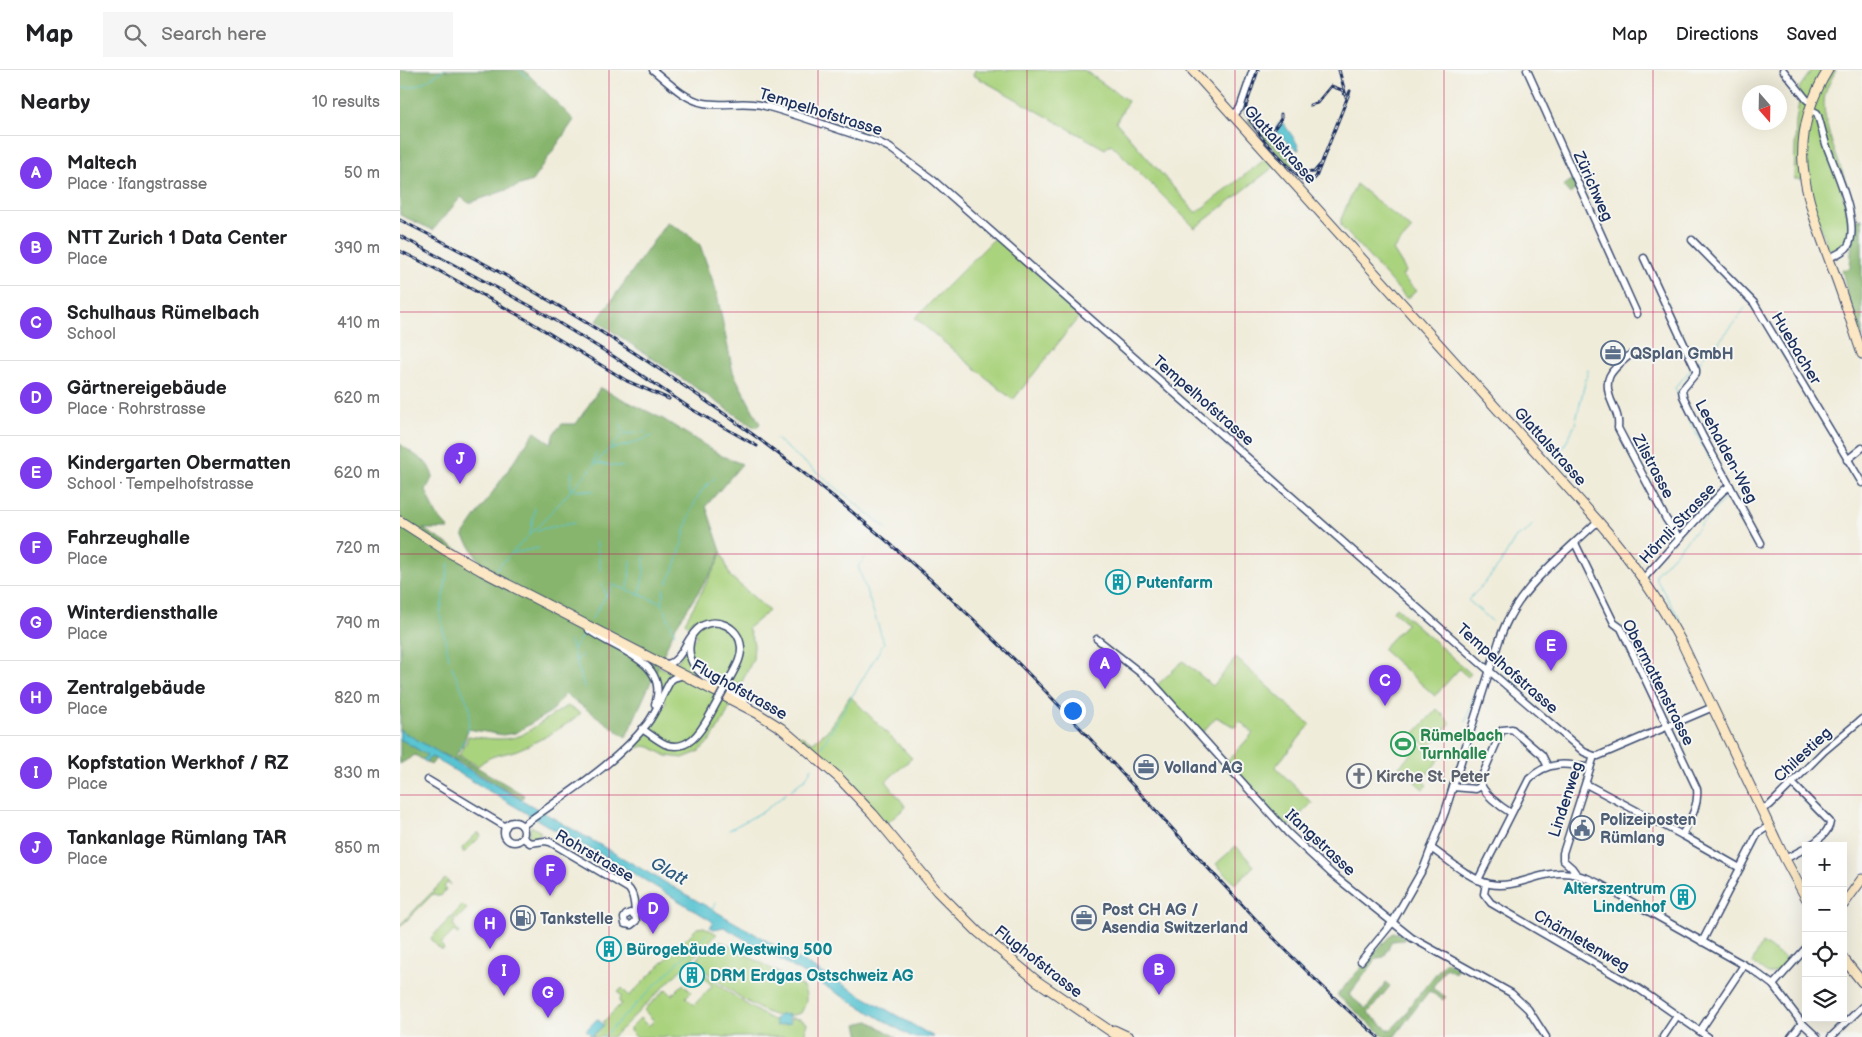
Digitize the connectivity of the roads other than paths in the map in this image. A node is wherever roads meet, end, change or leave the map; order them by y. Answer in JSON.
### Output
{"nodes":[{"id":1,"x":653,"y":70,"type":"edge"},
{"id":2,"x":1192,"y":70,"type":"edge"},
{"id":3,"x":1254,"y":70,"type":"edge"},
{"id":4,"x":1527,"y":70,"type":"edge"},
{"id":5,"x":1783,"y":70,"type":"edge"},
{"id":6,"x":1828,"y":70,"type":"edge"},
{"id":7,"x":1810,"y":105,"type":"junction"},
{"id":8,"x":1234,"y":115,"type":"junction"},
{"id":9,"x":1692,"y":240,"type":"dead end"},
{"id":10,"x":1644,"y":258,"type":"dead end"},
{"id":11,"x":1828,"y":258,"type":"junction"},
{"id":12,"x":1637,"y":314,"type":"dead end"},
{"id":13,"x":1862,"y":354,"type":"edge"},
{"id":14,"x":1630,"y":355,"type":"dead end"},
{"id":15,"x":1862,"y":448,"type":"edge"},
{"id":16,"x":1847,"y":460,"type":"junction"},
{"id":17,"x":1862,"y":483,"type":"edge"},
{"id":18,"x":1730,"y":486,"type":"junction"},
{"id":19,"x":400,"y":521,"type":"edge"},
{"id":20,"x":1598,"y":521,"type":"junction"},
{"id":21,"x":1679,"y":538,"type":"junction"},
{"id":22,"x":1575,"y":543,"type":"junction"},
{"id":23,"x":1762,"y":543,"type":"dead end"},
{"id":24,"x":1644,"y":578,"type":"junction"},
{"id":25,"x":579,"y":621,"type":"junction"},
{"id":26,"x":692,"y":635,"type":"junction"},
{"id":27,"x":1097,"y":639,"type":"dead end"},
{"id":28,"x":658,"y":662,"type":"junction"},
{"id":29,"x":1489,"y":670,"type":"junction"},
{"id":30,"x":684,"y":675,"type":"junction"},
{"id":31,"x":1713,"y":707,"type":"junction"},
{"id":32,"x":757,"y":713,"type":"junction"},
{"id":33,"x":1862,"y":719,"type":"edge"},
{"id":34,"x":1669,"y":727,"type":"junction"},
{"id":35,"x":642,"y":729,"type":"junction"},
{"id":36,"x":1594,"y":756,"type":"junction"},
{"id":37,"x":1547,"y":765,"type":"junction"},
{"id":38,"x":1590,"y":768,"type":"junction"},
{"id":39,"x":428,"y":780,"type":"dead end"},
{"id":40,"x":1792,"y":782,"type":"junction"},
{"id":41,"x":1586,"y":784,"type":"junction"},
{"id":42,"x":1481,"y":786,"type":"junction"},
{"id":43,"x":1453,"y":787,"type":"junction"},
{"id":44,"x":1761,"y":809,"type":"junction"},
{"id":45,"x":1511,"y":813,"type":"junction"},
{"id":46,"x":525,"y":825,"type":"junction"},
{"id":47,"x":1769,"y":826,"type":"junction"},
{"id":48,"x":506,"y":827,"type":"junction"},
{"id":49,"x":1682,"y":835,"type":"junction"},
{"id":50,"x":523,"y":838,"type":"junction"},
{"id":51,"x":1814,"y":842,"type":"edge"},
{"id":52,"x":1431,"y":848,"type":"junction"},
{"id":53,"x":1802,"y":850,"type":"edge"},
{"id":54,"x":1785,"y":859,"type":"junction"},
{"id":55,"x":1740,"y":868,"type":"junction"},
{"id":56,"x":1577,"y":875,"type":"junction"},
{"id":57,"x":1862,"y":879,"type":"edge"},
{"id":58,"x":1478,"y":880,"type":"junction"},
{"id":59,"x":1486,"y":883,"type":"junction"},
{"id":60,"x":1802,"y":891,"type":"edge"},
{"id":61,"x":1847,"y":900,"type":"edge"},
{"id":62,"x":634,"y":915,"type":"dead end"},
{"id":63,"x":1392,"y":923,"type":"junction"},
{"id":64,"x":1702,"y":942,"type":"junction"},
{"id":65,"x":1802,"y":952,"type":"edge"},
{"id":66,"x":1361,"y":961,"type":"dead end"},
{"id":67,"x":1847,"y":963,"type":"edge"},
{"id":68,"x":1744,"y":965,"type":"junction"},
{"id":69,"x":1862,"y":982,"type":"edge"},
{"id":70,"x":1773,"y":985,"type":"junction"},
{"id":71,"x":1862,"y":1007,"type":"edge"},
{"id":72,"x":1677,"y":1016,"type":"junction"},
{"id":73,"x":1802,"y":1023,"type":"junction"},
{"id":74,"x":1107,"y":1028,"type":"junction"},
{"id":75,"x":1700,"y":1034,"type":"edge"},
{"id":76,"x":1119,"y":1037,"type":"edge"},
{"id":77,"x":1129,"y":1037,"type":"edge"},
{"id":78,"x":1546,"y":1037,"type":"edge"},
{"id":79,"x":1663,"y":1037,"type":"edge"},
{"id":80,"x":1708,"y":1037,"type":"edge"},
{"id":81,"x":1791,"y":1037,"type":"edge"},
{"id":82,"x":1817,"y":1037,"type":"edge"},
{"id":83,"x":1831,"y":1037,"type":"edge"}],
"edges":[{"from":1,"to":29,"type":"street","name":"Tempelhofstrasse"},
{"from":2,"to":8,"type":"street","name":"Glattalstrasse"},
{"from":3,"to":8,"type":"street"},
{"from":4,"to":12,"type":"street","name":"Zürichweg"},
{"from":5,"to":7,"type":"street"},
{"from":6,"to":7,"type":"street"},
{"from":7,"to":11,"type":"street"},
{"from":7,"to":11,"type":"street"},
{"from":8,"to":20,"type":"street","name":"Glattalstrasse"},
{"from":9,"to":16,"type":"street","name":"Huebacher"},
{"from":10,"to":18,"type":"street","name":"Leehalden-Weg"},
{"from":11,"to":13,"type":"street"},
{"from":14,"to":21,"type":"street","name":"Zilstrasse"},
{"from":15,"to":16,"type":"street"},
{"from":16,"to":17,"type":"street","name":"Huebacher"},
{"from":18,"to":21,"type":"street","name":"Hörnli-Strasse"},
{"from":18,"to":23,"type":"street","name":"Leehalden-Weg"},
{"from":19,"to":25,"type":"street","name":"Flughofstrasse"},
{"from":20,"to":22,"type":"street"},
{"from":20,"to":24,"type":"street","name":"Glattalstrasse"},
{"from":21,"to":24,"type":"street","name":"Hörnli-Strasse"},
{"from":22,"to":29,"type":"street"},
{"from":22,"to":34,"type":"street","name":"Obermattenstrasse"},
{"from":24,"to":31,"type":"street","name":"Glattalstrasse"},
{"from":25,"to":28,"type":"street","name":"Flughofstrasse"},
{"from":25,"to":35,"type":"street"},
{"from":26,"to":28,"type":"street"},
{"from":26,"to":32,"type":"street"},
{"from":26,"to":35,"type":"street","bridge":true},
{"from":27,"to":63,"type":"street","name":"Ifangstrasse"},
{"from":28,"to":30,"type":"street","name":"Flughofstrasse"},
{"from":29,"to":36,"type":"street","name":"Tempelhofstrasse"},
{"from":29,"to":43,"type":"street"},
{"from":30,"to":32,"type":"street","name":"Flughofstrasse"},
{"from":30,"to":35,"type":"street"},
{"from":31,"to":34,"type":"street"},
{"from":31,"to":44,"type":"street","name":"Glattalstrasse"},
{"from":32,"to":74,"type":"street","name":"Flughofstrasse"},
{"from":33,"to":40,"type":"street","name":"Chilestieg"},
{"from":34,"to":36,"type":"street"},
{"from":34,"to":49,"type":"street","name":"Obermattenstrasse"},
{"from":35,"to":46,"type":"street"},
{"from":36,"to":38,"type":"street","name":"Lindenweg"},
{"from":37,"to":38,"type":"street"},
{"from":37,"to":42,"type":"street"},
{"from":37,"to":45,"type":"street"},
{"from":38,"to":41,"type":"street","name":"Lindenweg"},
{"from":39,"to":48,"type":"street"},
{"from":40,"to":44,"type":"street","name":"Chilestieg"},
{"from":40,"to":51,"type":"street"},
{"from":41,"to":49,"type":"street"},
{"from":41,"to":56,"type":"street","name":"Lindenweg"},
{"from":42,"to":43,"type":"street"},
{"from":42,"to":45,"type":"street"},
{"from":43,"to":52,"type":"street"},
{"from":44,"to":47,"type":"street","name":"Glattalstrasse"},
{"from":45,"to":58,"type":"street"},
{"from":46,"to":48,"type":"street"},
{"from":46,"to":50,"type":"street"},
{"from":47,"to":54,"type":"street","name":"Glattalstrasse"},
{"from":47,"to":55,"type":"street"},
{"from":48,"to":50,"type":"street"},
{"from":49,"to":55,"type":"street"},
{"from":50,"to":62,"type":"street","name":"Rohrstrasse"},
{"from":52,"to":58,"type":"street"},
{"from":52,"to":63,"type":"street"},
{"from":53,"to":54,"type":"street"},
{"from":54,"to":60,"type":"street","name":"Glattalstrasse"},
{"from":55,"to":64,"type":"street"},
{"from":56,"to":59,"type":"street"},
{"from":56,"to":64,"type":"street"},
{"from":57,"to":61,"type":"street"},
{"from":58,"to":59,"type":"street"},
{"from":59,"to":72,"type":"street","name":"Chämletenweg"},
{"from":63,"to":66,"type":"street"},
{"from":63,"to":78,"type":"street","name":"Ifangstrasse"},
{"from":64,"to":68,"type":"street"},
{"from":65,"to":70,"type":"street"},
{"from":67,"to":69,"type":"street"},
{"from":68,"to":70,"type":"street"},
{"from":68,"to":75,"type":"street"},
{"from":70,"to":73,"type":"street"},
{"from":71,"to":83,"type":"street"},
{"from":72,"to":75,"type":"street","name":"Chämletenweg"},
{"from":72,"to":79,"type":"street"},
{"from":73,"to":81,"type":"street"},
{"from":73,"to":82,"type":"street"},
{"from":74,"to":76,"type":"street","name":"Flughofstrasse"},
{"from":74,"to":77,"type":"street","name":"Flughofstrasse"},
{"from":75,"to":80,"type":"street","name":"Chämletenweg"}]}
